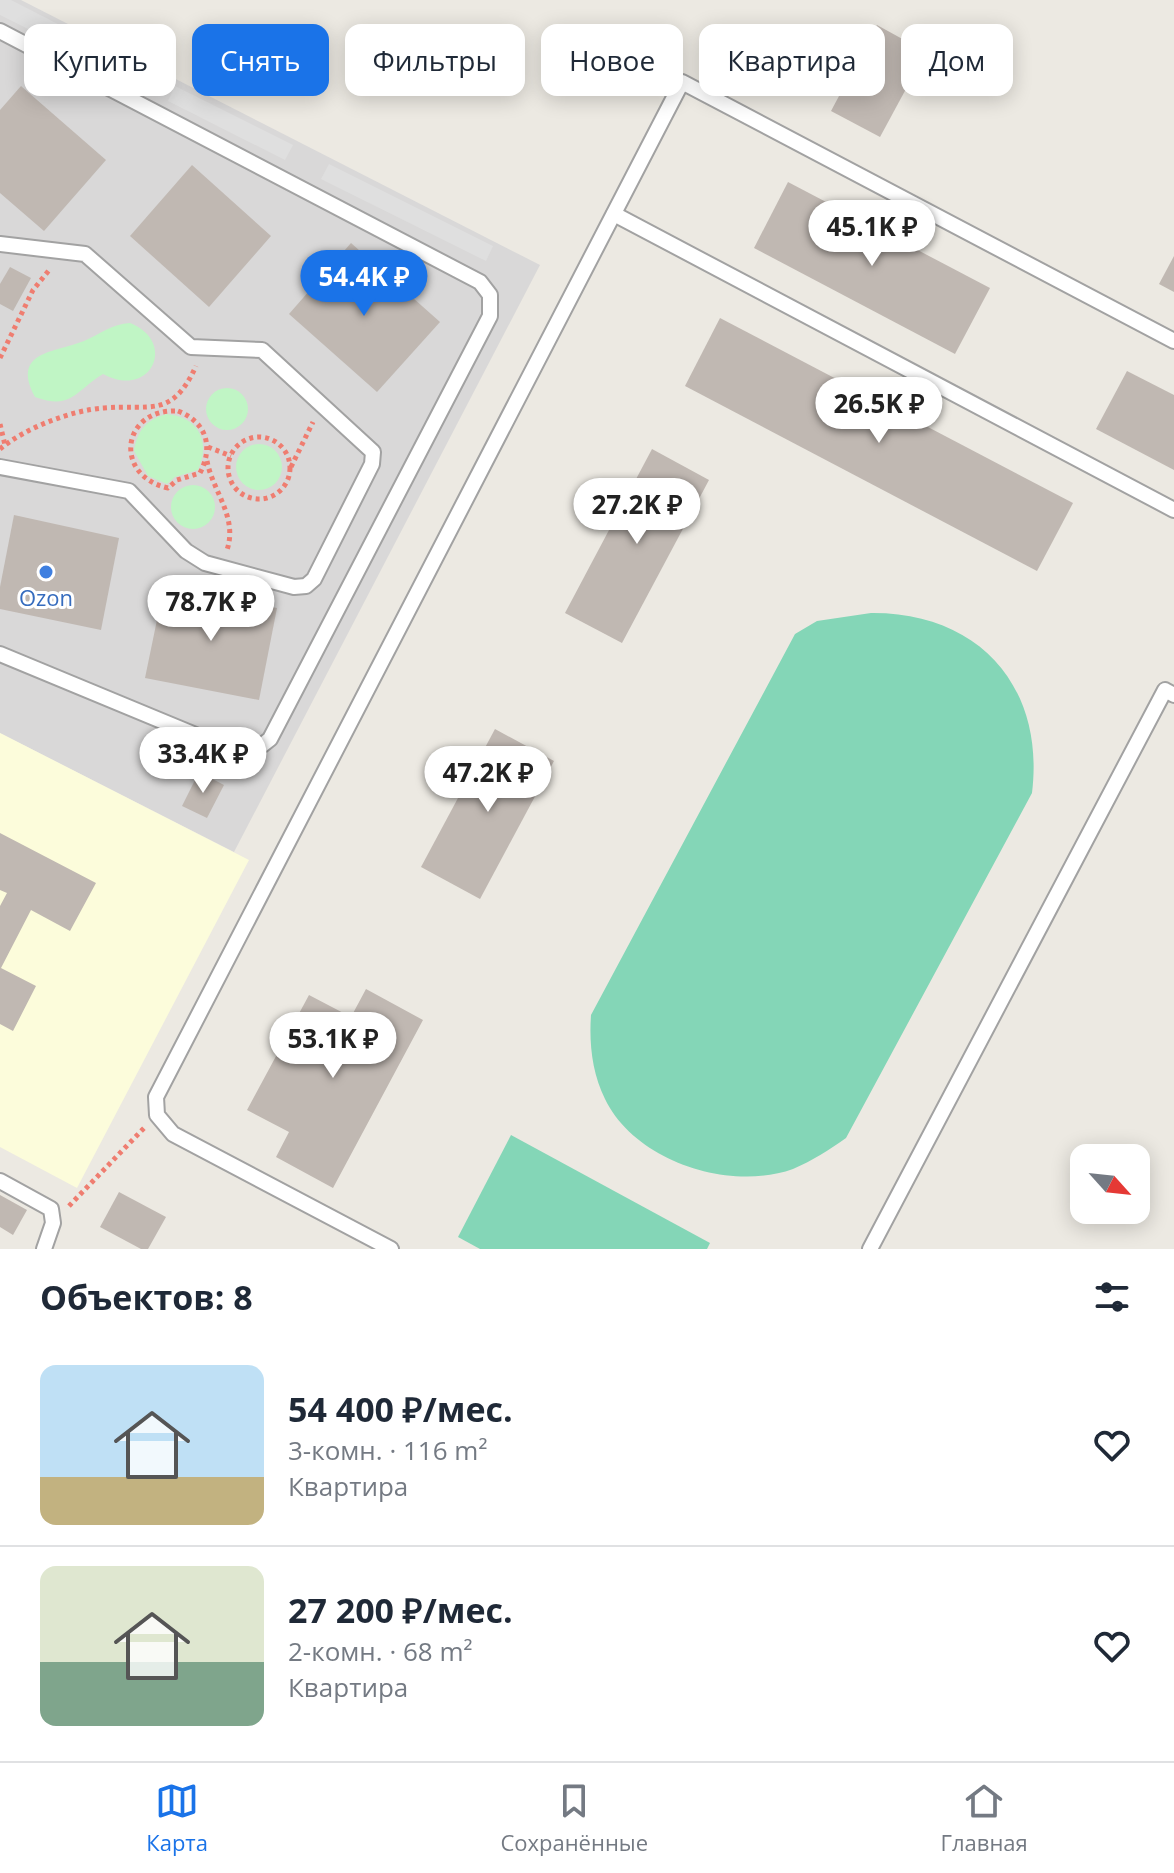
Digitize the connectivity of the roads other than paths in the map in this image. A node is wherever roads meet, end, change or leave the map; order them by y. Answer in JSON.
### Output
{"nodes":[{"id":1,"x":0,"y":31,"type":"edge"},
{"id":2,"x":614,"y":214,"type":"junction"},
{"id":3,"x":0,"y":244,"type":"edge"},
{"id":4,"x":1174,"y":341,"type":"edge"},
{"id":5,"x":0,"y":467,"type":"edge"},
{"id":6,"x":1174,"y":510,"type":"edge"},
{"id":7,"x":0,"y":654,"type":"edge"},
{"id":8,"x":1174,"y":695,"type":"edge"},
{"id":9,"x":0,"y":1181,"type":"edge"},
{"id":10,"x":44,"y":1249,"type":"edge"},
{"id":11,"x":391,"y":1249,"type":"edge"},
{"id":12,"x":870,"y":1249,"type":"edge"}],
"edges":[{"from":1,"to":7,"type":"lane"},
{"from":2,"to":4,"type":"lane"},
{"from":2,"to":6,"type":"lane"},
{"from":2,"to":11,"type":"lane"},
{"from":3,"to":5,"type":"lane"},
{"from":8,"to":12,"type":"lane"},
{"from":9,"to":10,"type":"lane"}]}
